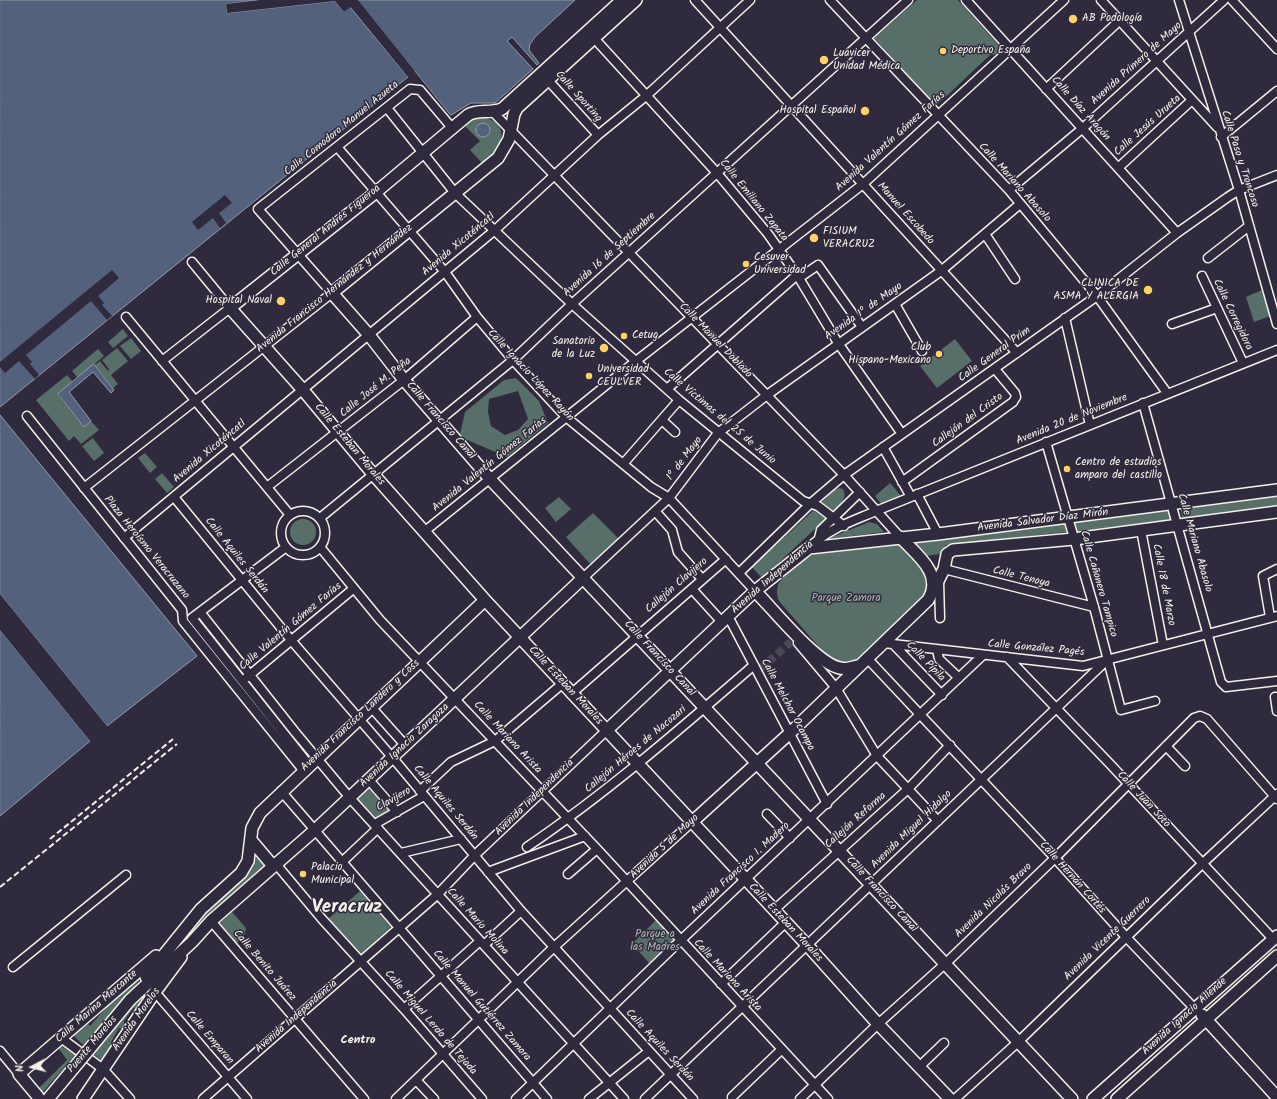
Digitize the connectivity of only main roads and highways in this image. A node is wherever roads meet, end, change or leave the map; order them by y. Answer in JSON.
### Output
{"nodes":[{"id":1,"x":622,"y":0,"type":"edge"},
{"id":2,"x":636,"y":0,"type":"edge"},
{"id":3,"x":545,"y":77,"type":"junction"},
{"id":4,"x":332,"y":293,"type":"joint"},
{"id":5,"x":230,"y":308,"type":"joint"},
{"id":6,"x":1277,"y":490,"type":"edge"},
{"id":7,"x":1277,"y":512,"type":"edge"},
{"id":8,"x":900,"y":537,"type":"junction"},
{"id":9,"x":809,"y":548,"type":"joint"},
{"id":10,"x":583,"y":578,"type":"junction"},
{"id":11,"x":936,"y":580,"type":"junction"},
{"id":12,"x":755,"y":591,"type":"junction"},
{"id":13,"x":485,"y":600,"type":"junction"},
{"id":14,"x":520,"y":638,"type":"junction"},
{"id":15,"x":858,"y":666,"type":"junction"},
{"id":16,"x":670,"y":671,"type":"junction"},
{"id":17,"x":607,"y":730,"type":"junction"},
{"id":18,"x":755,"y":763,"type":"junction"},
{"id":19,"x":691,"y":823,"type":"junction"},
{"id":20,"x":251,"y":840,"type":"junction"},
{"id":21,"x":275,"y":865,"type":"junction"},
{"id":22,"x":175,"y":940,"type":"junction"},
{"id":23,"x":1276,"y":940,"type":"edge"},
{"id":24,"x":192,"y":942,"type":"junction"},
{"id":25,"x":1277,"y":956,"type":"edge"},
{"id":26,"x":138,"y":991,"type":"junction"},
{"id":27,"x":1195,"y":1008,"type":"junction"},
{"id":28,"x":1206,"y":1020,"type":"junction"},
{"id":29,"x":1277,"y":1097,"type":"edge"},
{"id":30,"x":40,"y":1099,"type":"edge"},
{"id":31,"x":48,"y":1099,"type":"edge"},
{"id":32,"x":83,"y":1099,"type":"edge"},
{"id":33,"x":950,"y":1099,"type":"edge"},
{"id":34,"x":1072,"y":1099,"type":"edge"},
{"id":35,"x":1093,"y":1099,"type":"edge"},
{"id":36,"x":1117,"y":1099,"type":"edge"}],
"edges":[{"from":1,"to":3,"type":"main road"},
{"from":2,"to":3,"type":"main road"},
{"from":3,"to":4,"type":"main road","name":"Avenida Francisco Hernández y Hernández"},
{"from":3,"to":5,"type":"main road","name":"Calle General Andrés Figueroa"},
{"from":4,"to":10,"type":"main road","name":"Calle Francisco Canal"},
{"from":5,"to":13,"type":"main road","name":"Calle Esteban Morales"},
{"from":6,"to":8,"type":"main road","name":"Avenida Salvador Díaz Mirón"},
{"from":7,"to":11,"type":"main road","name":"Avenida Salvador Díaz Mirón"},
{"from":8,"to":9,"type":"main road","name":"Avenida Salvador Díaz Mirón"},
{"from":8,"to":11,"type":"main road","name":"Calle Manuel Doblado"},
{"from":9,"to":12,"type":"main road","name":"Avenida Independencia"},
{"from":10,"to":14,"type":"main road","name":"Avenida Ignacio Zaragoza"},
{"from":10,"to":16,"type":"main road","name":"Calle Francisco Canal"},
{"from":11,"to":15,"type":"main road","name":"Avenida 5 de Mayo"},
{"from":12,"to":15,"type":"main road","name":"Calle Ignacio López Rayón"},
{"from":12,"to":16,"type":"main road","name":"Avenida Independencia"},
{"from":13,"to":14,"type":"main road","name":"Calle Esteban Morales"},
{"from":13,"to":20,"type":"main road","name":"Avenida Francisco Landero y Coss"},
{"from":14,"to":17,"type":"main road","name":"Calle Esteban Morales"},
{"from":14,"to":21,"type":"main road","name":"Avenida Ignacio Zaragoza"},
{"from":15,"to":18,"type":"main road","name":"Avenida 5 de Mayo"},
{"from":16,"to":17,"type":"main road","name":"Avenida Independencia"},
{"from":16,"to":18,"type":"main road","name":"Calle Francisco Canal"},
{"from":17,"to":19,"type":"main road","name":"Calle Esteban Morales"},
{"from":18,"to":19,"type":"main road","name":"Avenida 5 de Mayo"},
{"from":18,"to":34,"type":"main road","name":"Calle Francisco Canal"},
{"from":19,"to":33,"type":"main road","name":"Calle Esteban Morales"},
{"from":20,"to":21,"type":"main road"},
{"from":20,"to":22,"type":"main road","name":"Calle Marina Mercante"},
{"from":21,"to":24,"type":"main road","name":"Avenida Ignacio Zaragoza"},
{"from":22,"to":26,"type":"main road","name":"Calle Marina Mercante"},
{"from":22,"to":30,"type":"main road","name":"Calle Marina Mercante"},
{"from":23,"to":27,"type":"main road","name":"Avenida Ignacio Allende"},
{"from":24,"to":26,"type":"main road","name":"Avenida Ignacio Zaragoza"},
{"from":24,"to":32,"type":"main road","name":"Avenida Morelos"},
{"from":25,"to":28,"type":"main road","name":"Avenida Ignacio Allende"},
{"from":26,"to":31,"type":"main road","name":"Puente Morelos","bridge":true},
{"from":27,"to":28,"type":"main road","name":"Calle Hernán Cortés"},
{"from":27,"to":35,"type":"main road","name":"Avenida Ignacio Allende"},
{"from":28,"to":29,"type":"main road","name":"Calle Hernán Cortés"},
{"from":28,"to":36,"type":"main road","name":"Avenida Ignacio Allende"}]}
